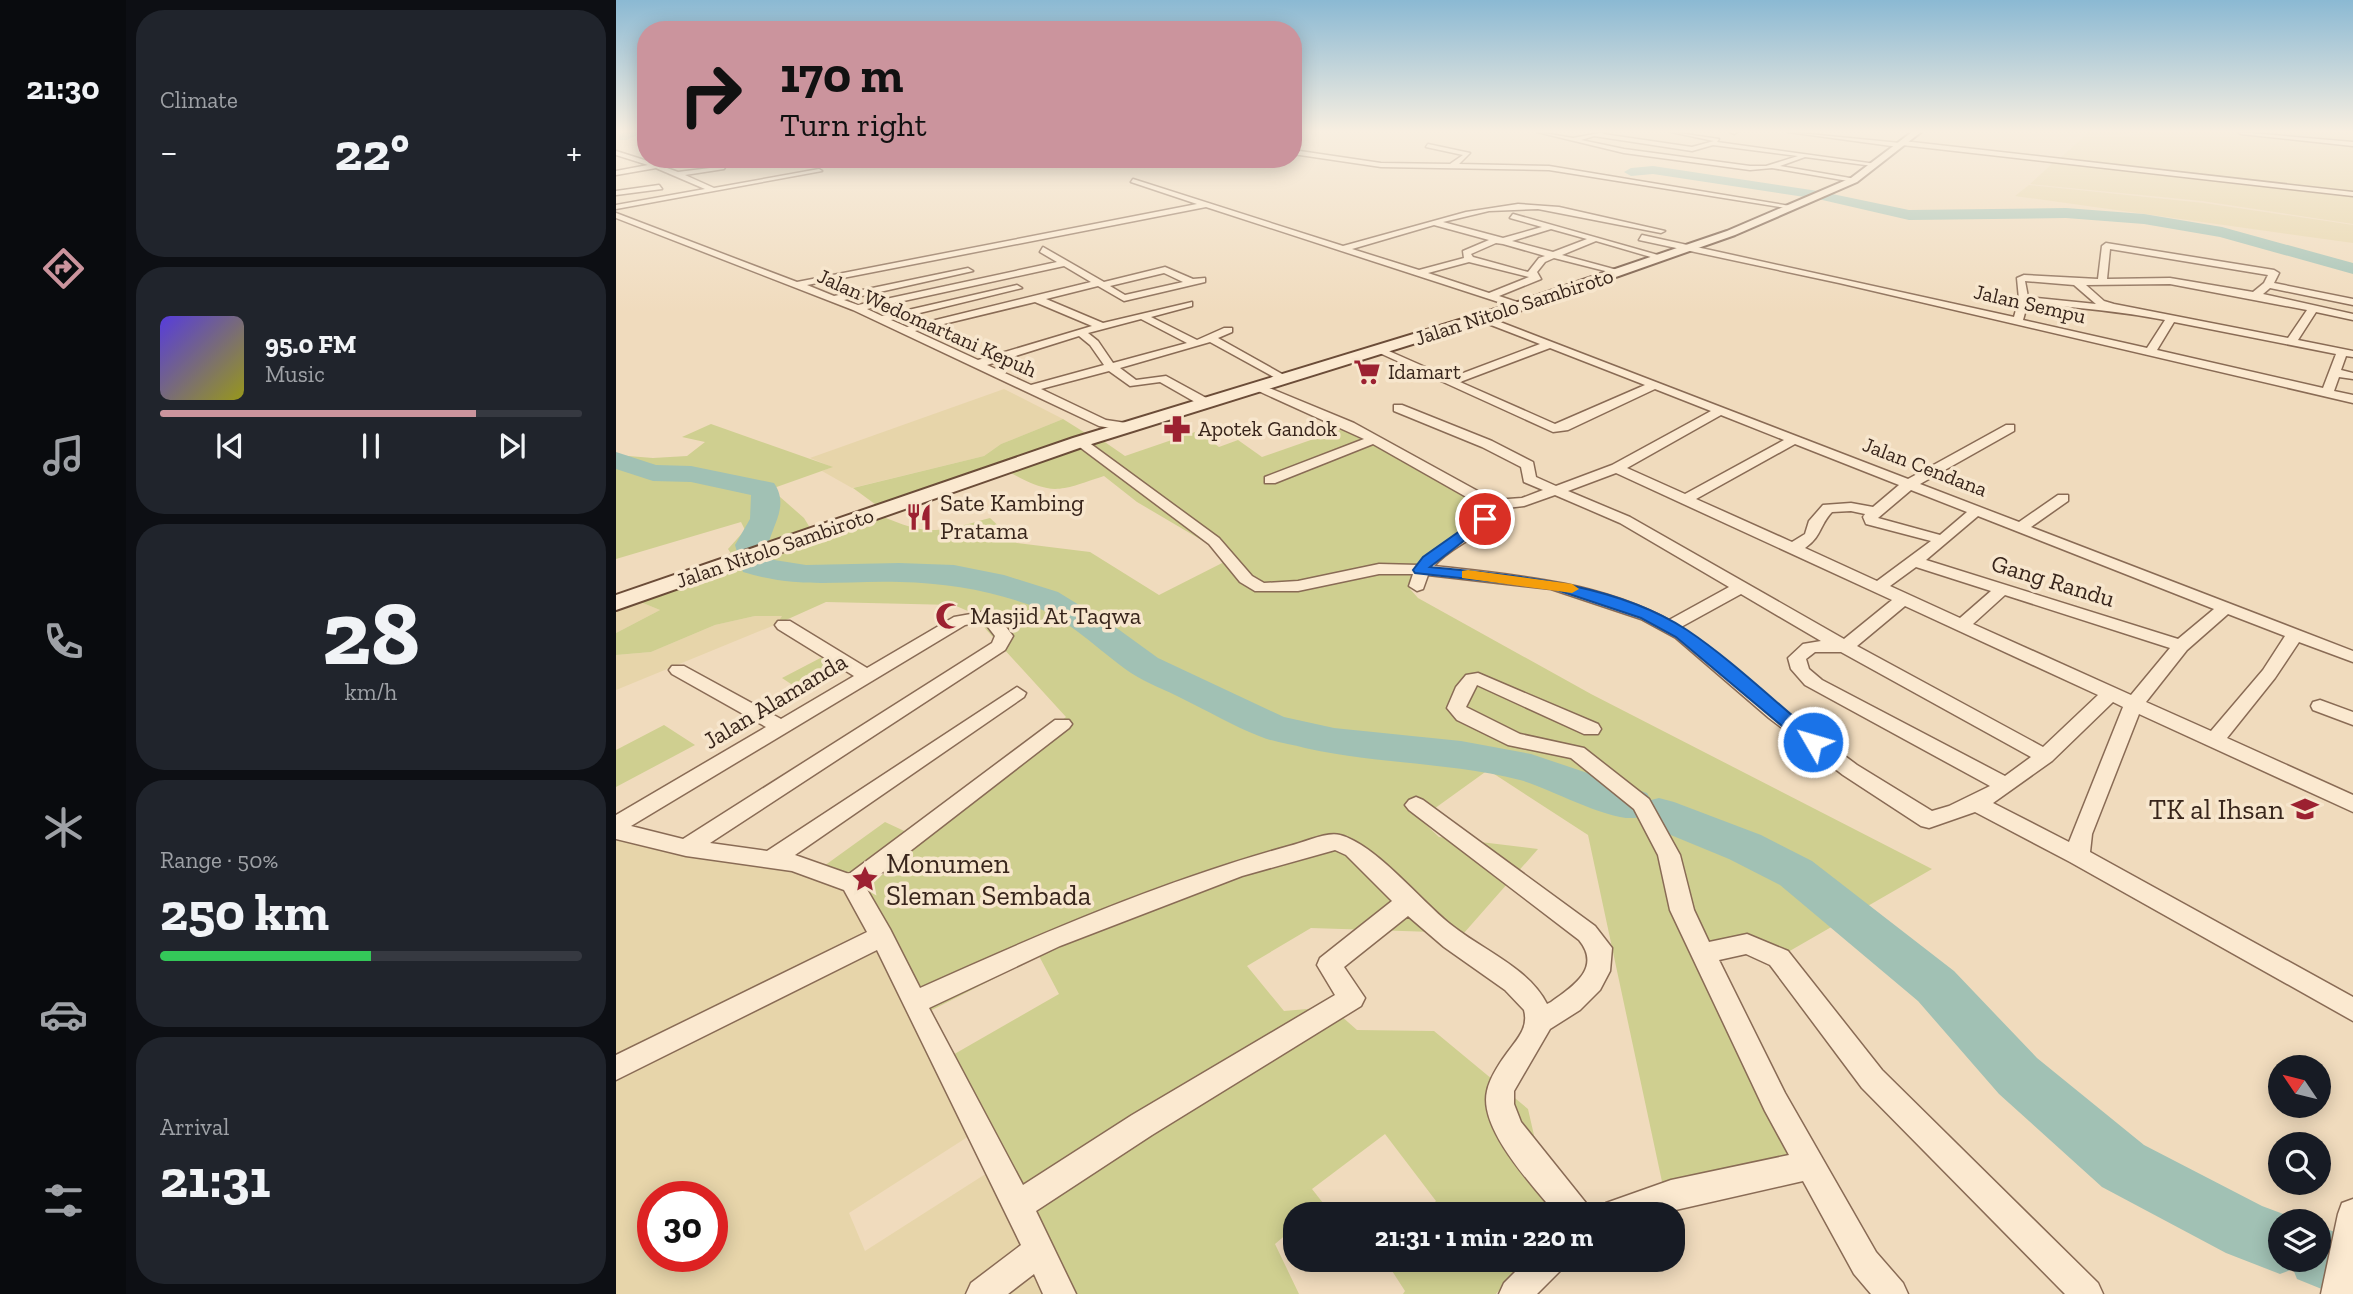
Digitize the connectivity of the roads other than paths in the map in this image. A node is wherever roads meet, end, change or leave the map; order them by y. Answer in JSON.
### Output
{"nodes":[{"id":1,"x":698,"y":192,"type":"edge"},
{"id":2,"x":1171,"y":192,"type":"edge"},
{"id":3,"x":1701,"y":192,"type":"edge"},
{"id":4,"x":1826,"y":192,"type":"edge"},
{"id":5,"x":1210,"y":204,"type":"junction"},
{"id":6,"x":616,"y":207,"type":"edge"},
{"id":7,"x":1792,"y":207,"type":"junction"},
{"id":8,"x":1487,"y":210,"type":"junction"},
{"id":9,"x":1586,"y":214,"type":"junction"},
{"id":10,"x":616,"y":215,"type":"edge"},
{"id":11,"x":1433,"y":222,"type":"junction"},
{"id":12,"x":1554,"y":225,"type":"junction"},
{"id":13,"x":1597,"y":238,"type":"junction"},
{"id":14,"x":1642,"y":238,"type":"junction"},
{"id":15,"x":1497,"y":241,"type":"junction"},
{"id":16,"x":1623,"y":245,"type":"junction"},
{"id":17,"x":1345,"y":248,"type":"junction"},
{"id":18,"x":1691,"y":248,"type":"junction"},
{"id":19,"x":1044,"y":254,"type":"dead end"},
{"id":20,"x":1551,"y":256,"type":"junction"},
{"id":21,"x":1661,"y":257,"type":"junction"},
{"id":22,"x":1469,"y":259,"type":"junction"},
{"id":23,"x":1576,"y":262,"type":"junction"},
{"id":24,"x":1065,"y":263,"type":"junction"},
{"id":25,"x":1037,"y":269,"type":"junction"},
{"id":26,"x":1420,"y":273,"type":"junction"},
{"id":27,"x":1618,"y":273,"type":"junction"},
{"id":28,"x":998,"y":277,"type":"junction"},
{"id":29,"x":1538,"y":277,"type":"junction"},
{"id":30,"x":981,"y":280,"type":"junction"},
{"id":31,"x":2077,"y":282,"type":"junction"},
{"id":32,"x":2102,"y":282,"type":"junction"},
{"id":33,"x":1102,"y":284,"type":"junction"},
{"id":34,"x":2268,"y":284,"type":"junction"},
{"id":35,"x":795,"y":285,"type":"junction"},
{"id":36,"x":1017,"y":288,"type":"junction"},
{"id":37,"x":1073,"y":290,"type":"junction"},
{"id":38,"x":1164,"y":290,"type":"junction"},
{"id":39,"x":2255,"y":295,"type":"junction"},
{"id":40,"x":1490,"y":296,"type":"junction"},
{"id":41,"x":833,"y":299,"type":"junction"},
{"id":42,"x":1036,"y":299,"type":"junction"},
{"id":43,"x":2024,"y":299,"type":"junction"},
{"id":44,"x":2353,"y":302,"type":"edge"},
{"id":45,"x":1520,"y":306,"type":"junction"},
{"id":46,"x":2112,"y":307,"type":"junction"},
{"id":47,"x":857,"y":308,"type":"junction"},
{"id":48,"x":2313,"y":309,"type":"junction"},
{"id":49,"x":1142,"y":316,"type":"junction"},
{"id":50,"x":2172,"y":317,"type":"junction"},
{"id":51,"x":2353,"y":317,"type":"edge"},
{"id":52,"x":1482,"y":318,"type":"junction"},
{"id":53,"x":883,"y":320,"type":"junction"},
{"id":54,"x":2018,"y":321,"type":"junction"},
{"id":55,"x":1102,"y":326,"type":"junction"},
{"id":56,"x":1228,"y":330,"type":"dead end"},
{"id":57,"x":904,"y":331,"type":"junction"},
{"id":58,"x":1080,"y":332,"type":"junction"},
{"id":59,"x":1212,"y":339,"type":"junction"},
{"id":60,"x":2292,"y":341,"type":"junction"},
{"id":61,"x":1197,"y":344,"type":"junction"},
{"id":62,"x":1551,"y":344,"type":"junction"},
{"id":63,"x":1378,"y":350,"type":"junction"},
{"id":64,"x":2151,"y":351,"type":"junction"},
{"id":65,"x":2350,"y":352,"type":"edge"},
{"id":66,"x":974,"y":365,"type":"junction"},
{"id":67,"x":1110,"y":366,"type":"junction"},
{"id":68,"x":2336,"y":373,"type":"junction"},
{"id":69,"x":2353,"y":376,"type":"edge"},
{"id":70,"x":1285,"y":379,"type":"junction"},
{"id":71,"x":1450,"y":382,"type":"junction"},
{"id":72,"x":1655,"y":385,"type":"junction"},
{"id":73,"x":1258,"y":387,"type":"junction"},
{"id":74,"x":1029,"y":389,"type":"junction"},
{"id":75,"x":2327,"y":393,"type":"junction"},
{"id":76,"x":2353,"y":399,"type":"edge"},
{"id":77,"x":1206,"y":403,"type":"junction"},
{"id":78,"x":1398,"y":408,"type":"dead end"},
{"id":79,"x":1720,"y":411,"type":"junction"},
{"id":80,"x":2010,"y":428,"type":"dead end"},
{"id":81,"x":1102,"y":429,"type":"junction"},
{"id":82,"x":1375,"y":439,"type":"junction"},
{"id":83,"x":1795,"y":439,"type":"junction"},
{"id":84,"x":1079,"y":442,"type":"junction"},
{"id":85,"x":1617,"y":468,"type":"junction"},
{"id":86,"x":1270,"y":480,"type":"dead end"},
{"id":87,"x":1909,"y":484,"type":"junction"},
{"id":88,"x":1555,"y":491,"type":"junction"},
{"id":89,"x":2063,"y":498,"type":"dead end"},
{"id":90,"x":1684,"y":500,"type":"junction"},
{"id":91,"x":1492,"y":505,"type":"junction"},
{"id":92,"x":1977,"y":510,"type":"junction"},
{"id":93,"x":1874,"y":512,"type":"junction"},
{"id":94,"x":2021,"y":527,"type":"junction"},
{"id":95,"x":1943,"y":540,"type":"junction"},
{"id":96,"x":1794,"y":548,"type":"junction"},
{"id":97,"x":1913,"y":561,"type":"junction"},
{"id":98,"x":1419,"y":578,"type":"junction"},
{"id":99,"x":1741,"y":587,"type":"junction"},
{"id":100,"x":1879,"y":587,"type":"junction"},
{"id":101,"x":2000,"y":591,"type":"junction"},
{"id":102,"x":1904,"y":598,"type":"junction"},
{"id":103,"x":616,"y":603,"type":"edge"},
{"id":104,"x":2226,"y":607,"type":"junction"},
{"id":105,"x":784,"y":625,"type":"dead end"},
{"id":106,"x":1962,"y":625,"type":"junction"},
{"id":107,"x":1670,"y":626,"type":"junction"},
{"id":108,"x":2295,"y":634,"type":"junction"},
{"id":109,"x":2180,"y":646,"type":"junction"},
{"id":110,"x":1845,"y":647,"type":"junction"},
{"id":111,"x":2353,"y":657,"type":"edge"},
{"id":112,"x":678,"y":670,"type":"dead end"},
{"id":113,"x":866,"y":675,"type":"junction"},
{"id":114,"x":1017,"y":692,"type":"dead end"},
{"id":115,"x":2110,"y":694,"type":"junction"},
{"id":116,"x":2133,"y":705,"type":"junction"},
{"id":117,"x":2320,"y":706,"type":"dead end"},
{"id":118,"x":2353,"y":719,"type":"edge"},
{"id":119,"x":1062,"y":724,"type":"dead end"},
{"id":120,"x":779,"y":726,"type":"junction"},
{"id":121,"x":1591,"y":729,"type":"dead end"},
{"id":122,"x":2214,"y":741,"type":"junction"},
{"id":123,"x":2045,"y":756,"type":"junction"},
{"id":124,"x":2006,"y":785,"type":"junction"},
{"id":125,"x":2353,"y":804,"type":"edge"},
{"id":126,"x":1416,"y":805,"type":"dead end"},
{"id":127,"x":1978,"y":805,"type":"junction"},
{"id":128,"x":616,"y":825,"type":"edge"},
{"id":129,"x":616,"y":831,"type":"edge"},
{"id":130,"x":686,"y":848,"type":"junction"},
{"id":131,"x":2078,"y":856,"type":"junction"},
{"id":132,"x":772,"y":859,"type":"junction"},
{"id":133,"x":852,"y":884,"type":"junction"},
{"id":134,"x":1408,"y":902,"type":"junction"},
{"id":135,"x":882,"y":936,"type":"junction"},
{"id":136,"x":1703,"y":953,"type":"junction"},
{"id":137,"x":914,"y":1003,"type":"junction"},
{"id":138,"x":2353,"y":1010,"type":"edge"},
{"id":139,"x":1539,"y":1022,"type":"junction"},
{"id":140,"x":616,"y":1068,"type":"edge"},
{"id":141,"x":1811,"y":1166,"type":"junction"},
{"id":142,"x":1566,"y":1202,"type":"edge"},
{"id":143,"x":1651,"y":1202,"type":"edge"},
{"id":144,"x":1019,"y":1205,"type":"junction"},
{"id":145,"x":2353,"y":1214,"type":"edge"},
{"id":146,"x":1040,"y":1250,"type":"junction"},
{"id":147,"x":1537,"y":1272,"type":"edge"},
{"id":148,"x":982,"y":1294,"type":"edge"},
{"id":149,"x":1060,"y":1294,"type":"edge"},
{"id":150,"x":1515,"y":1294,"type":"edge"},
{"id":151,"x":1892,"y":1294,"type":"edge"},
{"id":152,"x":2087,"y":1294,"type":"edge"},
{"id":153,"x":2337,"y":1294,"type":"edge"}],
"edges":[{"from":1,"to":6,"type":"street"},
{"from":2,"to":5,"type":"street"},
{"from":3,"to":7,"type":"street"},
{"from":4,"to":7,"type":"street","name":"Jalan Nitolo Sambiroto"},
{"from":5,"to":17,"type":"street"},
{"from":5,"to":35,"type":"street"},
{"from":7,"to":18,"type":"street","name":"Jalan Nitolo Sambiroto"},
{"from":8,"to":9,"type":"street"},
{"from":8,"to":11,"type":"street"},
{"from":8,"to":12,"type":"street"},
{"from":9,"to":12,"type":"street"},
{"from":9,"to":14,"type":"street"},
{"from":10,"to":35,"type":"street","name":"Jalan Wedomartani Kepuh"},
{"from":11,"to":15,"type":"street"},
{"from":11,"to":17,"type":"street"},
{"from":12,"to":13,"type":"street"},
{"from":12,"to":15,"type":"street"},
{"from":13,"to":16,"type":"street"},
{"from":13,"to":20,"type":"street"},
{"from":14,"to":16,"type":"street"},
{"from":14,"to":18,"type":"street","name":"Jalan Sempu"},
{"from":15,"to":20,"type":"street"},
{"from":15,"to":22,"type":"street"},
{"from":16,"to":21,"type":"street"},
{"from":16,"to":23,"type":"street"},
{"from":17,"to":26,"type":"street"},
{"from":18,"to":21,"type":"street","name":"Jalan Nitolo Sambiroto"},
{"from":18,"to":54,"type":"street","name":"Jalan Sempu"},
{"from":19,"to":24,"type":"street"},
{"from":20,"to":23,"type":"street"},
{"from":20,"to":29,"type":"street"},
{"from":21,"to":27,"type":"street","name":"Jalan Nitolo Sambiroto"},
{"from":22,"to":26,"type":"street"},
{"from":22,"to":29,"type":"street"},
{"from":23,"to":27,"type":"street"},
{"from":24,"to":25,"type":"street"},
{"from":24,"to":33,"type":"street"},
{"from":25,"to":28,"type":"street"},
{"from":25,"to":37,"type":"street"},
{"from":26,"to":40,"type":"street"},
{"from":27,"to":45,"type":"street","name":"Jalan Nitolo Sambiroto"},
{"from":28,"to":30,"type":"street"},
{"from":28,"to":36,"type":"street"},
{"from":29,"to":40,"type":"street"},
{"from":30,"to":41,"type":"street"},
{"from":30,"to":47,"type":"street"},
{"from":31,"to":32,"type":"street"},
{"from":31,"to":43,"type":"street"},
{"from":31,"to":46,"type":"street"},
{"from":32,"to":34,"type":"street"},
{"from":32,"to":39,"type":"street"},
{"from":33,"to":37,"type":"street"},
{"from":33,"to":38,"type":"street"},
{"from":33,"to":38,"type":"street"},
{"from":34,"to":39,"type":"street"},
{"from":34,"to":44,"type":"street"},
{"from":35,"to":41,"type":"street","name":"Jalan Wedomartani Kepuh"},
{"from":36,"to":42,"type":"street"},
{"from":36,"to":53,"type":"street"},
{"from":37,"to":42,"type":"street"},
{"from":38,"to":49,"type":"street"},
{"from":39,"to":48,"type":"street"},
{"from":40,"to":45,"type":"street"},
{"from":41,"to":47,"type":"street","name":"Jalan Wedomartani Kepuh"},
{"from":42,"to":55,"type":"street"},
{"from":42,"to":57,"type":"street"},
{"from":43,"to":46,"type":"street"},
{"from":43,"to":54,"type":"street"},
{"from":45,"to":52,"type":"street","name":"Jalan Nitolo Sambiroto"},
{"from":46,"to":50,"type":"street"},
{"from":47,"to":53,"type":"street","name":"Jalan Wedomartani Kepuh"},
{"from":48,"to":51,"type":"street"},
{"from":48,"to":60,"type":"street"},
{"from":49,"to":55,"type":"street"},
{"from":49,"to":61,"type":"street"},
{"from":50,"to":60,"type":"street"},
{"from":50,"to":64,"type":"street"},
{"from":52,"to":62,"type":"street","name":"Jalan Cendana"},
{"from":52,"to":63,"type":"street","name":"Jalan Nitolo Sambiroto"},
{"from":53,"to":57,"type":"street","name":"Jalan Wedomartani Kepuh"},
{"from":54,"to":64,"type":"street","name":"Jalan Sempu"},
{"from":55,"to":58,"type":"street"},
{"from":56,"to":59,"type":"street"},
{"from":57,"to":66,"type":"street","name":"Jalan Wedomartani Kepuh"},
{"from":58,"to":66,"type":"street"},
{"from":58,"to":67,"type":"street"},
{"from":59,"to":61,"type":"street"},
{"from":59,"to":70,"type":"street"},
{"from":60,"to":65,"type":"street"},
{"from":61,"to":67,"type":"street"},
{"from":62,"to":71,"type":"street"},
{"from":62,"to":72,"type":"street","name":"Jalan Cendana"},
{"from":63,"to":70,"type":"street","name":"Jalan Nitolo Sambiroto"},
{"from":63,"to":71,"type":"street"},
{"from":64,"to":75,"type":"street","name":"Jalan Sempu"},
{"from":65,"to":68,"type":"street"},
{"from":66,"to":74,"type":"street","name":"Jalan Wedomartani Kepuh"},
{"from":67,"to":74,"type":"street"},
{"from":67,"to":77,"type":"street"},
{"from":68,"to":69,"type":"street"},
{"from":68,"to":75,"type":"street"},
{"from":70,"to":73,"type":"street","name":"Jalan Nitolo Sambiroto"},
{"from":71,"to":72,"type":"street"},
{"from":72,"to":79,"type":"street","name":"Jalan Cendana"},
{"from":73,"to":77,"type":"street","name":"Jalan Nitolo Sambiroto"},
{"from":73,"to":82,"type":"street"},
{"from":74,"to":81,"type":"street","name":"Jalan Wedomartani Kepuh"},
{"from":75,"to":76,"type":"street","name":"Jalan Sempu"},
{"from":77,"to":81,"type":"street","name":"Jalan Nitolo Sambiroto"},
{"from":78,"to":88,"type":"street"},
{"from":79,"to":83,"type":"street","name":"Jalan Cendana"},
{"from":79,"to":85,"type":"street"},
{"from":80,"to":87,"type":"street"},
{"from":81,"to":84,"type":"street","name":"Jalan Nitolo Sambiroto"},
{"from":82,"to":86,"type":"street"},
{"from":82,"to":91,"type":"street"},
{"from":83,"to":87,"type":"street","name":"Jalan Cendana"},
{"from":83,"to":90,"type":"street"},
{"from":84,"to":98,"type":"street"},
{"from":84,"to":103,"type":"street","name":"Jalan Nitolo Sambiroto"},
{"from":85,"to":88,"type":"street"},
{"from":85,"to":90,"type":"street"},
{"from":87,"to":92,"type":"street","name":"Jalan Cendana"},
{"from":87,"to":93,"type":"street"},
{"from":88,"to":91,"type":"street"},
{"from":88,"to":99,"type":"street"},
{"from":89,"to":94,"type":"street"},
{"from":90,"to":96,"type":"street"},
{"from":91,"to":98,"type":"street"},
{"from":92,"to":94,"type":"street","name":"Jalan Cendana"},
{"from":92,"to":95,"type":"street"},
{"from":93,"to":95,"type":"street"},
{"from":93,"to":96,"type":"street"},
{"from":94,"to":104,"type":"street","name":"Jalan Cendana"},
{"from":95,"to":97,"type":"street"},
{"from":96,"to":100,"type":"street"},
{"from":97,"to":100,"type":"street"},
{"from":97,"to":101,"type":"street","name":"Gang Randu"},
{"from":98,"to":107,"type":"street"},
{"from":99,"to":107,"type":"street"},
{"from":99,"to":110,"type":"street"},
{"from":100,"to":102,"type":"street"},
{"from":101,"to":106,"type":"street"},
{"from":101,"to":109,"type":"street","name":"Gang Randu"},
{"from":102,"to":106,"type":"street"},
{"from":102,"to":110,"type":"street"},
{"from":104,"to":108,"type":"street","name":"Jalan Cendana"},
{"from":104,"to":109,"type":"street"},
{"from":105,"to":113,"type":"street"},
{"from":106,"to":115,"type":"street"},
{"from":107,"to":127,"type":"street"},
{"from":108,"to":111,"type":"street","name":"Jalan Cendana"},
{"from":108,"to":122,"type":"street"},
{"from":109,"to":116,"type":"street"},
{"from":110,"to":123,"type":"street"},
{"from":110,"to":124,"type":"street"},
{"from":112,"to":120,"type":"street"},
{"from":113,"to":120,"type":"street","name":"Jalan Alamanda"},
{"from":113,"to":130,"type":"street","name":"Jalan Alamanda"},
{"from":114,"to":132,"type":"street"},
{"from":115,"to":116,"type":"street"},
{"from":115,"to":123,"type":"street"},
{"from":116,"to":122,"type":"street"},
{"from":116,"to":131,"type":"street"},
{"from":117,"to":118,"type":"street"},
{"from":119,"to":133,"type":"street"},
{"from":120,"to":128,"type":"street","name":"Jalan Alamanda"},
{"from":121,"to":136,"type":"street"},
{"from":122,"to":125,"type":"street"},
{"from":123,"to":124,"type":"street"},
{"from":124,"to":127,"type":"street"},
{"from":126,"to":139,"type":"street"},
{"from":127,"to":131,"type":"street"},
{"from":129,"to":130,"type":"street"},
{"from":130,"to":132,"type":"street"},
{"from":131,"to":138,"type":"street"},
{"from":132,"to":133,"type":"street"},
{"from":133,"to":135,"type":"street"},
{"from":134,"to":137,"type":"street"},
{"from":134,"to":139,"type":"street"},
{"from":134,"to":144,"type":"street"},
{"from":135,"to":137,"type":"street"},
{"from":135,"to":140,"type":"street"},
{"from":136,"to":141,"type":"street"},
{"from":136,"to":152,"type":"street"},
{"from":137,"to":144,"type":"street"},
{"from":139,"to":142,"type":"street"},
{"from":141,"to":143,"type":"street"},
{"from":141,"to":151,"type":"street"},
{"from":144,"to":146,"type":"street"},
{"from":145,"to":153,"type":"street"},
{"from":146,"to":148,"type":"street"},
{"from":146,"to":149,"type":"street"},
{"from":147,"to":150,"type":"street"}]}
